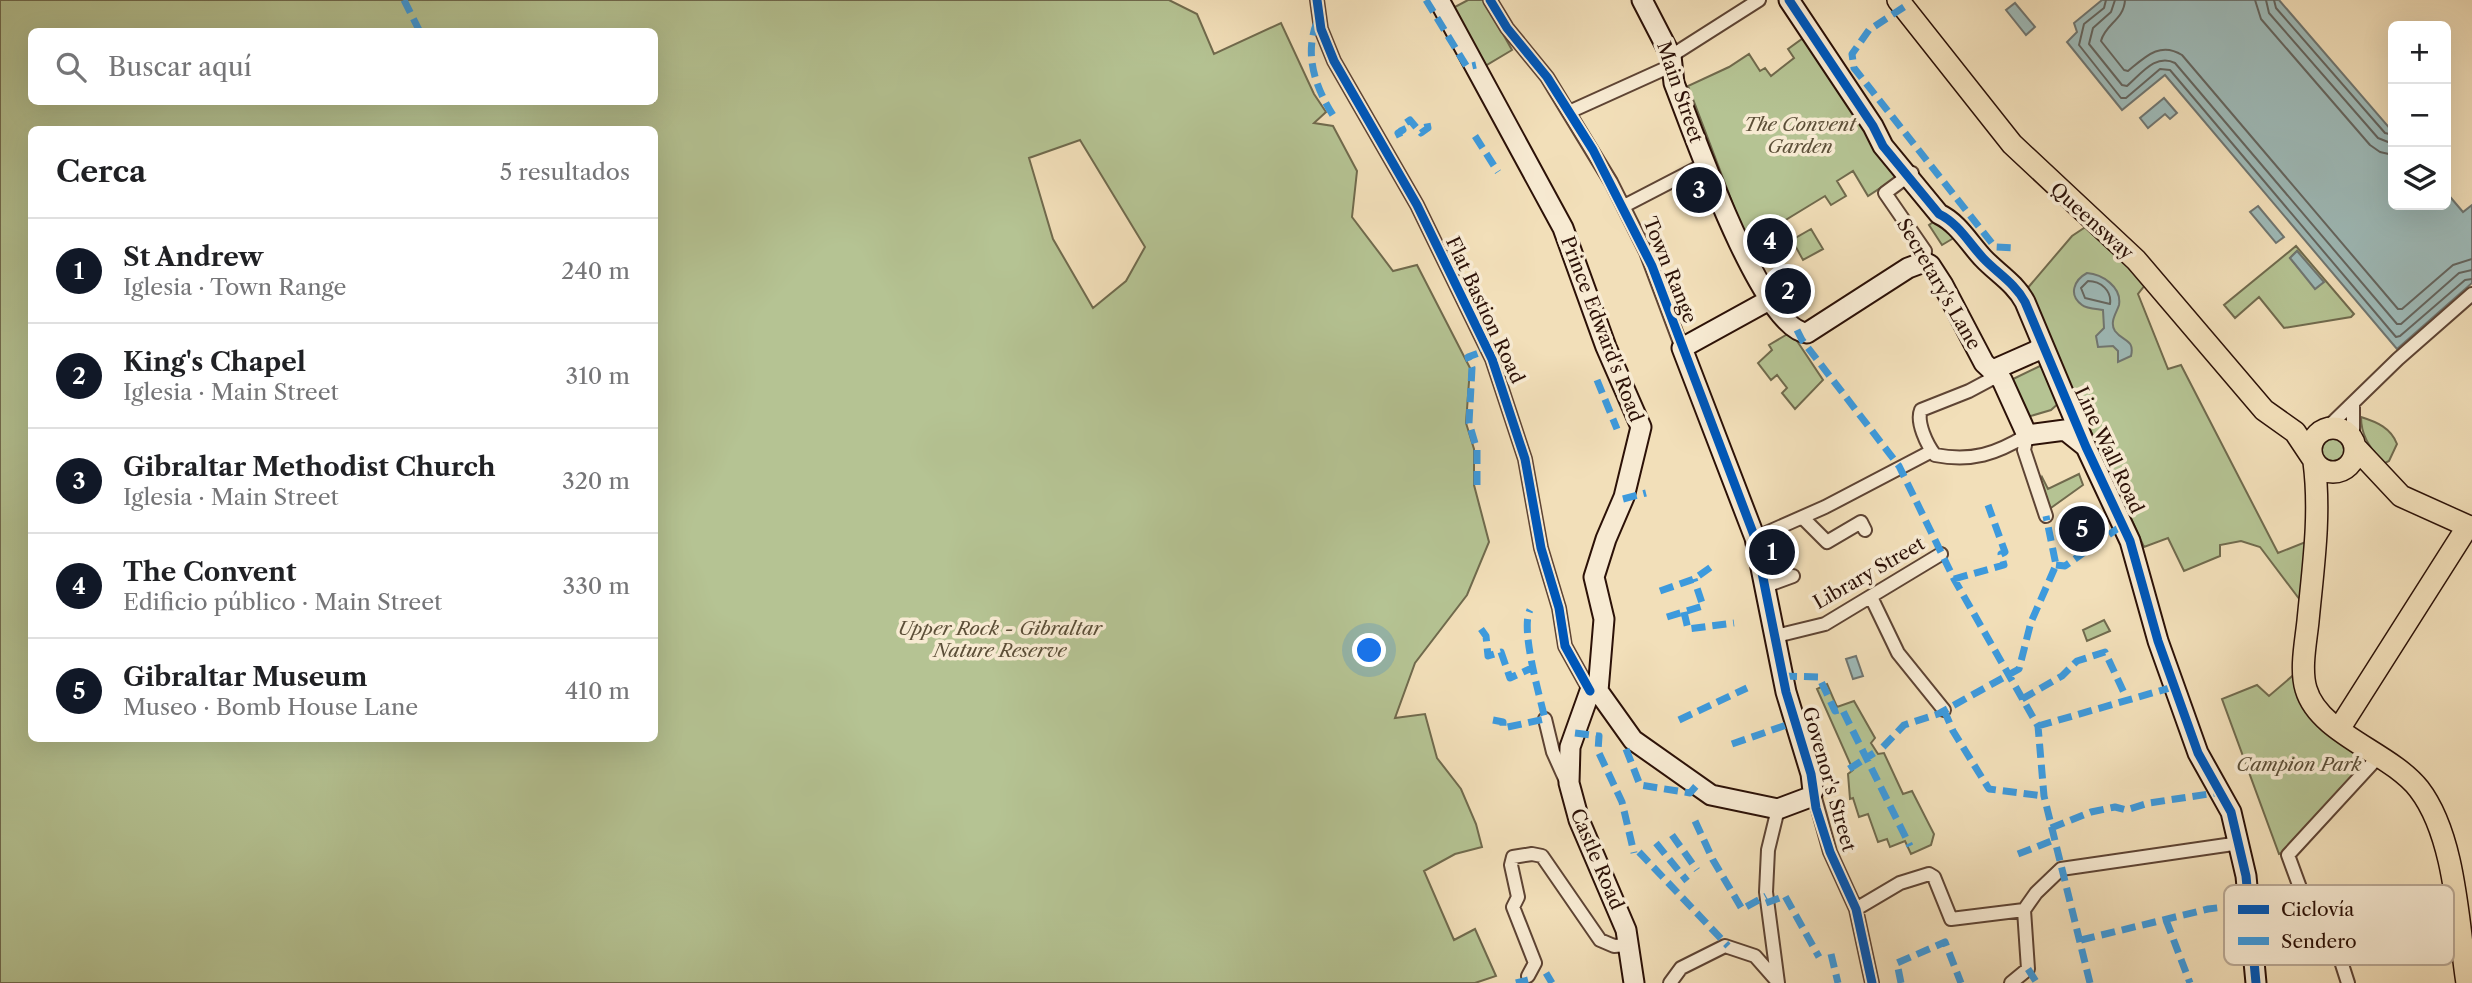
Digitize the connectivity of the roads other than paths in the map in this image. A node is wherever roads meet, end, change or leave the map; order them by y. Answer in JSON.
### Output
{"nodes":[{"id":1,"x":1317,"y":0,"type":"edge"},
{"id":2,"x":1439,"y":0,"type":"edge"},
{"id":3,"x":1490,"y":0,"type":"edge"},
{"id":4,"x":1642,"y":0,"type":"edge"},
{"id":5,"x":1759,"y":0,"type":"edge"},
{"id":6,"x":1788,"y":0,"type":"edge"},
{"id":7,"x":1898,"y":0,"type":"edge"},
{"id":8,"x":1672,"y":60,"type":"junction"},
{"id":9,"x":1569,"y":113,"type":"junction"},
{"id":10,"x":1705,"y":164,"type":"junction"},
{"id":11,"x":1911,"y":174,"type":"junction"},
{"id":12,"x":1623,"y":206,"type":"junction"},
{"id":13,"x":1924,"y":262,"type":"junction"},
{"id":14,"x":2472,"y":295,"type":"edge"},
{"id":15,"x":1771,"y":299,"type":"junction"},
{"id":16,"x":2042,"y":345,"type":"junction"},
{"id":17,"x":1682,"y":348,"type":"junction"},
{"id":18,"x":2050,"y":365,"type":"junction"},
{"id":19,"x":1999,"y":377,"type":"junction"},
{"id":20,"x":2353,"y":405,"type":"junction"},
{"id":21,"x":2323,"y":431,"type":"junction"},
{"id":22,"x":2295,"y":432,"type":"junction"},
{"id":23,"x":2027,"y":435,"type":"junction"},
{"id":24,"x":2354,"y":443,"type":"junction"},
{"id":25,"x":2086,"y":447,"type":"junction"},
{"id":26,"x":1932,"y":451,"type":"junction"},
{"id":27,"x":2327,"y":466,"type":"junction"},
{"id":28,"x":2395,"y":491,"type":"junction"},
{"id":29,"x":2046,"y":516,"type":"dead end"},
{"id":30,"x":1803,"y":517,"type":"junction"},
{"id":31,"x":2470,"y":527,"type":"edge"},
{"id":32,"x":1864,"y":530,"type":"dead end"},
{"id":33,"x":1755,"y":538,"type":"junction"},
{"id":34,"x":1941,"y":554,"type":"dead end"},
{"id":35,"x":1793,"y":576,"type":"dead end"},
{"id":36,"x":1766,"y":583,"type":"junction"},
{"id":37,"x":1871,"y":597,"type":"junction"},
{"id":38,"x":1776,"y":636,"type":"junction"},
{"id":39,"x":1598,"y":691,"type":"junction"},
{"id":40,"x":1944,"y":710,"type":"dead end"},
{"id":41,"x":1545,"y":719,"type":"dead end"},
{"id":42,"x":2340,"y":729,"type":"junction"},
{"id":43,"x":2380,"y":755,"type":"junction"},
{"id":44,"x":1569,"y":783,"type":"junction"},
{"id":45,"x":1813,"y":791,"type":"junction"},
{"id":46,"x":1778,"y":809,"type":"junction"},
{"id":47,"x":2239,"y":843,"type":"junction"},
{"id":48,"x":2247,"y":885,"type":"edge"},
{"id":49,"x":2299,"y":885,"type":"edge"},
{"id":50,"x":2450,"y":885,"type":"edge"},
{"id":51,"x":2454,"y":908,"type":"edge"},
{"id":52,"x":1856,"y":909,"type":"junction"},
{"id":53,"x":2024,"y":910,"type":"junction"},
{"id":54,"x":1628,"y":945,"type":"junction"},
{"id":55,"x":2254,"y":965,"type":"edge"},
{"id":56,"x":2342,"y":965,"type":"edge"},
{"id":57,"x":1528,"y":976,"type":"dead end"},
{"id":58,"x":1778,"y":982,"type":"edge"},
{"id":59,"x":1634,"y":983,"type":"edge"},
{"id":60,"x":1647,"y":983,"type":"edge"},
{"id":61,"x":1670,"y":983,"type":"edge"},
{"id":62,"x":1872,"y":983,"type":"edge"},
{"id":63,"x":2011,"y":983,"type":"edge"},
{"id":64,"x":2256,"y":983,"type":"edge"},
{"id":65,"x":2348,"y":983,"type":"edge"},
{"id":66,"x":2467,"y":983,"type":"edge"}],
"edges":[{"from":1,"to":39,"type":"street","name":"Flat Bastion Road"},
{"from":2,"to":39,"type":"street","name":"Prince Edward's Road"},
{"from":3,"to":9,"type":"street","name":"Town Range"},
{"from":4,"to":8,"type":"street","name":"Main Street"},
{"from":5,"to":8,"type":"street"},
{"from":6,"to":11,"type":"street","name":"Line Wall Road"},
{"from":7,"to":22,"type":"main road","name":"Queensway"},
{"from":8,"to":9,"type":"street"},
{"from":8,"to":10,"type":"street","name":"Main Street"},
{"from":9,"to":12,"type":"street","name":"Town Range"},
{"from":10,"to":12,"type":"street"},
{"from":10,"to":15,"type":"street","name":"Main Street"},
{"from":11,"to":13,"type":"street","name":"Secretary's Lane"},
{"from":11,"to":16,"type":"street","name":"Line Wall Road"},
{"from":12,"to":17,"type":"street","name":"Town Range"},
{"from":13,"to":15,"type":"street","name":"Main Street"},
{"from":13,"to":19,"type":"street","name":"Secretary's Lane"},
{"from":14,"to":20,"type":"street"},
{"from":15,"to":17,"type":"street"},
{"from":16,"to":18,"type":"street","name":"Line Wall Road"},
{"from":16,"to":19,"type":"street"},
{"from":17,"to":33,"type":"street","name":"Town Range"},
{"from":18,"to":19,"type":"street"},
{"from":18,"to":25,"type":"street","name":"Line Wall Road"},
{"from":19,"to":23,"type":"street","name":"Secretary's Lane"},
{"from":19,"to":26,"type":"street"},
{"from":20,"to":21,"type":"street"},
{"from":20,"to":24,"type":"street"},
{"from":21,"to":22,"type":"main road"},
{"from":21,"to":24,"type":"main road"},
{"from":21,"to":27,"type":"main road"},
{"from":22,"to":27,"type":"main road","name":"Queensway"},
{"from":23,"to":25,"type":"street"},
{"from":23,"to":26,"type":"street"},
{"from":23,"to":29,"type":"street"},
{"from":24,"to":27,"type":"main road"},
{"from":24,"to":28,"type":"main road"},
{"from":25,"to":47,"type":"street","name":"Line Wall Road"},
{"from":26,"to":30,"type":"street"},
{"from":27,"to":28,"type":"main road"},
{"from":27,"to":42,"type":"main road"},
{"from":28,"to":31,"type":"main road"},
{"from":30,"to":32,"type":"street"},
{"from":30,"to":33,"type":"street"},
{"from":31,"to":42,"type":"main road"},
{"from":33,"to":36,"type":"street","name":"Town Range"},
{"from":34,"to":37,"type":"street","name":"Library Street"},
{"from":35,"to":36,"type":"street"},
{"from":36,"to":38,"type":"street","name":"Govenor's Street"},
{"from":37,"to":38,"type":"street","name":"Library Street"},
{"from":37,"to":40,"type":"street"},
{"from":38,"to":45,"type":"street","name":"Govenor's Street"},
{"from":39,"to":44,"type":"street","name":"Castle Road"},
{"from":39,"to":46,"type":"street"},
{"from":41,"to":44,"type":"street"},
{"from":42,"to":43,"type":"main road"},
{"from":43,"to":49,"type":"street"},
{"from":43,"to":50,"type":"main road"},
{"from":44,"to":54,"type":"street","name":"Castle Road"},
{"from":45,"to":46,"type":"street"},
{"from":45,"to":52,"type":"street","name":"Govenor's Street"},
{"from":46,"to":58,"type":"street"},
{"from":47,"to":48,"type":"street","name":"Line Wall Road"},
{"from":47,"to":53,"type":"street"},
{"from":51,"to":66,"type":"main road"},
{"from":52,"to":53,"type":"street"},
{"from":52,"to":62,"type":"street","name":"Govenor's Street"},
{"from":53,"to":63,"type":"street"},
{"from":54,"to":57,"type":"street"},
{"from":54,"to":59,"type":"street"},
{"from":54,"to":60,"type":"street","name":"Castle Road"},
{"from":55,"to":64,"type":"street","name":"Line Wall Road"},
{"from":56,"to":65,"type":"street"},
{"from":58,"to":61,"type":"street"}]}
